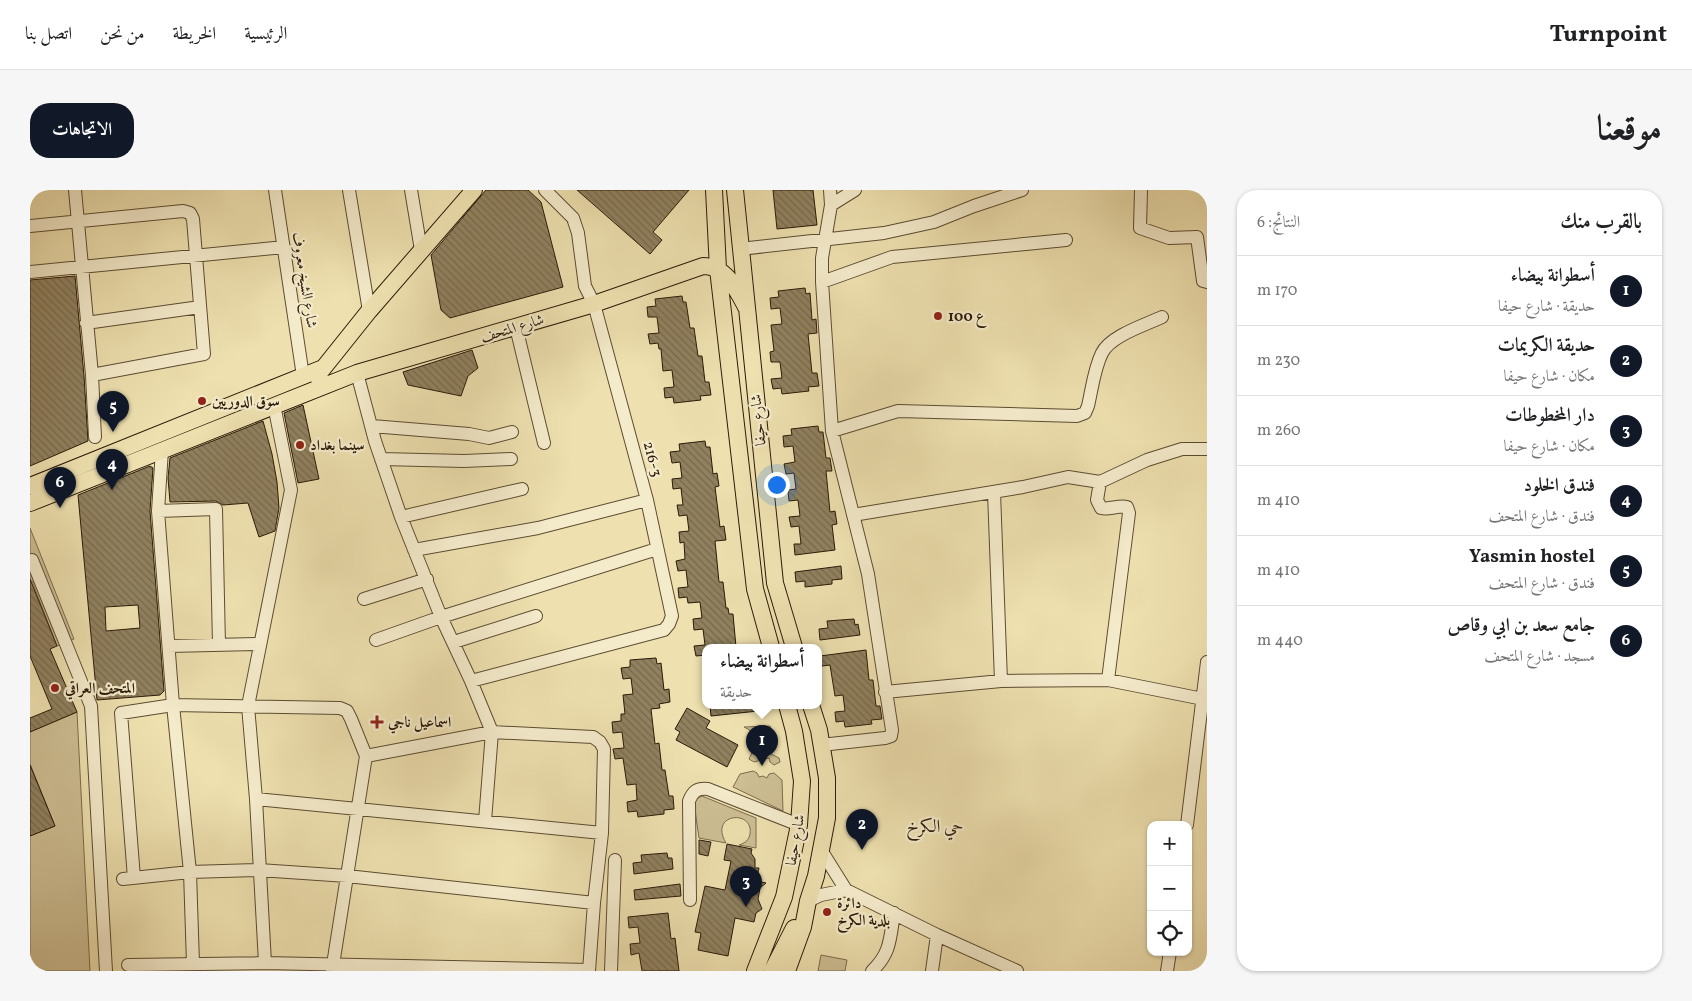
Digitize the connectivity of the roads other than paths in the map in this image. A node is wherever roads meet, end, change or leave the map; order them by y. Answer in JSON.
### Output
{"nodes":[{"id":1,"x":75,"y":190,"type":"edge"},
{"id":2,"x":275,"y":190,"type":"edge"},
{"id":3,"x":349,"y":190,"type":"edge"},
{"id":4,"x":411,"y":190,"type":"edge"},
{"id":5,"x":474,"y":190,"type":"edge"},
{"id":6,"x":545,"y":190,"type":"edge"},
{"id":7,"x":714,"y":190,"type":"edge"},
{"id":8,"x":735,"y":190,"type":"edge"},
{"id":9,"x":830,"y":190,"type":"edge"},
{"id":10,"x":837,"y":190,"type":"edge"},
{"id":11,"x":855,"y":190,"type":"edge"},
{"id":12,"x":1022,"y":190,"type":"edge"},
{"id":13,"x":1141,"y":190,"type":"edge"},
{"id":14,"x":831,"y":205,"type":"junction"},
{"id":15,"x":78,"y":222,"type":"junction"},
{"id":16,"x":738,"y":222,"type":"junction"},
{"id":17,"x":30,"y":226,"type":"edge"},
{"id":18,"x":824,"y":240,"type":"junction"},
{"id":19,"x":1066,"y":240,"type":"dead end"},
{"id":20,"x":717,"y":243,"type":"junction"},
{"id":21,"x":284,"y":247,"type":"junction"},
{"id":22,"x":740,"y":249,"type":"junction"},
{"id":23,"x":420,"y":250,"type":"junction"},
{"id":24,"x":196,"y":257,"type":"junction"},
{"id":25,"x":81,"y":268,"type":"junction"},
{"id":26,"x":718,"y":269,"type":"junction"},
{"id":27,"x":30,"y":272,"type":"edge"},
{"id":28,"x":676,"y":274,"type":"junction"},
{"id":29,"x":822,"y":282,"type":"junction"},
{"id":30,"x":1207,"y":282,"type":"edge"},
{"id":31,"x":594,"y":304,"type":"junction"},
{"id":32,"x":200,"y":307,"type":"junction"},
{"id":33,"x":746,"y":308,"type":"junction"},
{"id":34,"x":369,"y":311,"type":"junction"},
{"id":35,"x":1162,"y":318,"type":"dead end"},
{"id":36,"x":86,"y":323,"type":"junction"},
{"id":37,"x":516,"y":327,"type":"junction"},
{"id":38,"x":323,"y":368,"type":"junction"},
{"id":39,"x":92,"y":374,"type":"junction"},
{"id":40,"x":354,"y":374,"type":"junction"},
{"id":41,"x":303,"y":376,"type":"junction"},
{"id":42,"x":306,"y":392,"type":"junction"},
{"id":43,"x":274,"y":405,"type":"junction"},
{"id":44,"x":372,"y":426,"type":"junction"},
{"id":45,"x":832,"y":431,"type":"junction"},
{"id":46,"x":512,"y":432,"type":"dead end"},
{"id":47,"x":96,"y":437,"type":"dead end"},
{"id":48,"x":544,"y":443,"type":"dead end"},
{"id":49,"x":1207,"y":449,"type":"edge"},
{"id":50,"x":162,"y":450,"type":"junction"},
{"id":51,"x":511,"y":459,"type":"dead end"},
{"id":52,"x":381,"y":460,"type":"junction"},
{"id":53,"x":1100,"y":482,"type":"junction"},
{"id":54,"x":30,"y":486,"type":"edge"},
{"id":55,"x":522,"y":489,"type":"dead end"},
{"id":56,"x":994,"y":492,"type":"junction"},
{"id":57,"x":647,"y":500,"type":"junction"},
{"id":58,"x":30,"y":502,"type":"edge"},
{"id":59,"x":158,"y":511,"type":"junction"},
{"id":60,"x":853,"y":515,"type":"junction"},
{"id":61,"x":400,"y":517,"type":"junction"},
{"id":62,"x":414,"y":550,"type":"junction"},
{"id":63,"x":657,"y":550,"type":"junction"},
{"id":64,"x":32,"y":560,"type":"dead end"},
{"id":65,"x":427,"y":580,"type":"junction"},
{"id":66,"x":364,"y":599,"type":"dead end"},
{"id":67,"x":536,"y":616,"type":"dead end"},
{"id":68,"x":441,"y":617,"type":"junction"},
{"id":69,"x":376,"y":640,"type":"dead end"},
{"id":70,"x":454,"y":642,"type":"junction"},
{"id":71,"x":260,"y":644,"type":"junction"},
{"id":72,"x":770,"y":644,"type":"edge"},
{"id":73,"x":793,"y":644,"type":"edge"},
{"id":74,"x":219,"y":645,"type":"junction"},
{"id":75,"x":169,"y":646,"type":"junction"},
{"id":76,"x":1207,"y":662,"type":"edge"},
{"id":77,"x":1001,"y":680,"type":"junction"},
{"id":78,"x":1108,"y":680,"type":"junction"},
{"id":79,"x":471,"y":681,"type":"junction"},
{"id":80,"x":885,"y":692,"type":"junction"},
{"id":81,"x":1203,"y":699,"type":"junction"},
{"id":82,"x":173,"y":705,"type":"junction"},
{"id":83,"x":248,"y":706,"type":"junction"},
{"id":84,"x":788,"y":709,"type":"edge"},
{"id":85,"x":812,"y":709,"type":"edge"},
{"id":86,"x":492,"y":732,"type":"junction"},
{"id":87,"x":821,"y":745,"type":"junction"},
{"id":88,"x":366,"y":756,"type":"junction"},
{"id":89,"x":256,"y":798,"type":"junction"},
{"id":90,"x":358,"y":808,"type":"junction"},
{"id":91,"x":485,"y":821,"type":"junction"},
{"id":92,"x":1188,"y":821,"type":"edge"},
{"id":93,"x":799,"y":824,"type":"junction"},
{"id":94,"x":602,"y":833,"type":"junction"},
{"id":95,"x":821,"y":850,"type":"junction"},
{"id":96,"x":615,"y":860,"type":"dead end"},
{"id":97,"x":259,"y":870,"type":"junction"},
{"id":98,"x":190,"y":872,"type":"junction"},
{"id":99,"x":347,"y":876,"type":"junction"},
{"id":100,"x":846,"y":890,"type":"junction"},
{"id":101,"x":690,"y":900,"type":"dead end"},
{"id":102,"x":808,"y":902,"type":"junction"},
{"id":103,"x":594,"y":903,"type":"junction"},
{"id":104,"x":894,"y":913,"type":"junction"},
{"id":105,"x":937,"y":935,"type":"junction"},
{"id":106,"x":1169,"y":956,"type":"edge"},
{"id":107,"x":265,"y":963,"type":"junction"},
{"id":108,"x":193,"y":964,"type":"junction"},
{"id":109,"x":128,"y":965,"type":"dead end"},
{"id":110,"x":779,"y":966,"type":"edge"},
{"id":111,"x":333,"y":968,"type":"edge"},
{"id":112,"x":106,"y":971,"type":"edge"},
{"id":113,"x":589,"y":971,"type":"edge"},
{"id":114,"x":611,"y":971,"type":"edge"},
{"id":115,"x":755,"y":971,"type":"edge"},
{"id":116,"x":872,"y":971,"type":"edge"},
{"id":117,"x":932,"y":971,"type":"edge"},
{"id":118,"x":1017,"y":971,"type":"edge"},
{"id":119,"x":1167,"y":971,"type":"edge"}],
"edges":[{"from":1,"to":15,"type":"street"},
{"from":2,"to":21,"type":"street","name":"شارع الشيخ معروف"},
{"from":3,"to":34,"type":"street"},
{"from":4,"to":23,"type":"street"},
{"from":5,"to":23,"type":"main road"},
{"from":6,"to":31,"type":"street","name":"216-3"},
{"from":7,"to":20,"type":"main road","name":"شارع حيفا"},
{"from":8,"to":16,"type":"main road","name":"شارع حيفا"},
{"from":9,"to":14,"type":"street"},
{"from":10,"to":14,"type":"street"},
{"from":11,"to":14,"type":"street"},
{"from":12,"to":18,"type":"street"},
{"from":13,"to":30,"type":"street"},
{"from":14,"to":18,"type":"street"},
{"from":15,"to":17,"type":"street"},
{"from":15,"to":24,"type":"street"},
{"from":15,"to":25,"type":"street"},
{"from":16,"to":20,"type":"main road"},
{"from":16,"to":22,"type":"main road","name":"شارع حيفا"},
{"from":18,"to":22,"type":"street"},
{"from":18,"to":29,"type":"street"},
{"from":19,"to":29,"type":"street"},
{"from":20,"to":26,"type":"main road","name":"شارع حيفا"},
{"from":20,"to":28,"type":"main road"},
{"from":21,"to":24,"type":"street"},
{"from":21,"to":41,"type":"street","name":"شارع الشيخ معروف"},
{"from":22,"to":33,"type":"main road","name":"شارع حيفا"},
{"from":23,"to":34,"type":"main road"},
{"from":24,"to":25,"type":"street"},
{"from":24,"to":32,"type":"street"},
{"from":25,"to":27,"type":"street"},
{"from":25,"to":36,"type":"street"},
{"from":26,"to":28,"type":"main road","name":"شارع المتحف"},
{"from":26,"to":33,"type":"main road"},
{"from":26,"to":72,"type":"main road","name":"شارع حيفا"},
{"from":28,"to":31,"type":"main road","name":"شارع المتحف"},
{"from":29,"to":45,"type":"street"},
{"from":31,"to":37,"type":"main road","name":"شارع المتحف"},
{"from":31,"to":57,"type":"street","name":"216-3"},
{"from":32,"to":36,"type":"street"},
{"from":32,"to":39,"type":"street"},
{"from":33,"to":73,"type":"main road","name":"شارع حيفا"},
{"from":34,"to":38,"type":"main road"},
{"from":35,"to":45,"type":"street"},
{"from":36,"to":39,"type":"street"},
{"from":37,"to":40,"type":"main road","name":"شارع المتحف"},
{"from":37,"to":48,"type":"street"},
{"from":38,"to":40,"type":"main road"},
{"from":38,"to":41,"type":"main road"},
{"from":38,"to":42,"type":"main road"},
{"from":39,"to":47,"type":"street"},
{"from":40,"to":42,"type":"main road","name":"شارع المتحف"},
{"from":40,"to":44,"type":"street"},
{"from":41,"to":54,"type":"main road"},
{"from":42,"to":43,"type":"main road","name":"شارع المتحف"},
{"from":43,"to":50,"type":"main road","name":"شارع المتحف"},
{"from":43,"to":71,"type":"street"},
{"from":44,"to":46,"type":"street"},
{"from":44,"to":52,"type":"street"},
{"from":45,"to":60,"type":"street"},
{"from":49,"to":53,"type":"street"},
{"from":50,"to":58,"type":"main road","name":"شارع المتحف"},
{"from":50,"to":59,"type":"street"},
{"from":51,"to":52,"type":"street"},
{"from":52,"to":61,"type":"street"},
{"from":53,"to":56,"type":"street"},
{"from":53,"to":78,"type":"street"},
{"from":55,"to":61,"type":"street"},
{"from":56,"to":60,"type":"street"},
{"from":56,"to":77,"type":"street"},
{"from":57,"to":62,"type":"street"},
{"from":57,"to":63,"type":"street","name":"216-3"},
{"from":59,"to":74,"type":"street"},
{"from":59,"to":75,"type":"street"},
{"from":60,"to":80,"type":"street"},
{"from":61,"to":62,"type":"street"},
{"from":62,"to":65,"type":"street"},
{"from":63,"to":68,"type":"street"},
{"from":63,"to":79,"type":"street","name":"216-3"},
{"from":64,"to":112,"type":"street"},
{"from":65,"to":66,"type":"street"},
{"from":65,"to":68,"type":"street"},
{"from":67,"to":70,"type":"street"},
{"from":68,"to":69,"type":"street"},
{"from":68,"to":70,"type":"street"},
{"from":70,"to":79,"type":"street"},
{"from":71,"to":74,"type":"street"},
{"from":71,"to":83,"type":"street"},
{"from":74,"to":75,"type":"street"},
{"from":75,"to":82,"type":"street"},
{"from":76,"to":81,"type":"street"},
{"from":77,"to":78,"type":"street"},
{"from":77,"to":80,"type":"street"},
{"from":78,"to":81,"type":"street"},
{"from":79,"to":86,"type":"street"},
{"from":80,"to":87,"type":"street"},
{"from":81,"to":92,"type":"street"},
{"from":82,"to":83,"type":"street"},
{"from":82,"to":98,"type":"street"},
{"from":82,"to":98,"type":"street"},
{"from":83,"to":88,"type":"street"},
{"from":83,"to":89,"type":"street"},
{"from":84,"to":93,"type":"main road","name":"شارع حيفا"},
{"from":85,"to":87,"type":"main road","name":"شارع حيفا"},
{"from":86,"to":88,"type":"street"},
{"from":86,"to":91,"type":"street"},
{"from":86,"to":94,"type":"street"},
{"from":87,"to":95,"type":"main road","name":"شارع حيفا"},
{"from":88,"to":90,"type":"street"},
{"from":89,"to":90,"type":"street"},
{"from":89,"to":97,"type":"street"},
{"from":90,"to":91,"type":"street"},
{"from":90,"to":99,"type":"street"},
{"from":91,"to":94,"type":"street"},
{"from":93,"to":101,"type":"street"},
{"from":93,"to":115,"type":"main road","name":"شارع حيفا"},
{"from":94,"to":103,"type":"street"},
{"from":95,"to":100,"type":"street"},
{"from":95,"to":102,"type":"main road","name":"شارع حيفا"},
{"from":96,"to":114,"type":"street"},
{"from":97,"to":98,"type":"street"},
{"from":97,"to":99,"type":"street"},
{"from":97,"to":107,"type":"street"},
{"from":98,"to":108,"type":"street"},
{"from":99,"to":103,"type":"street"},
{"from":99,"to":111,"type":"street"},
{"from":100,"to":102,"type":"street"},
{"from":100,"to":104,"type":"street"},
{"from":102,"to":110,"type":"main road","name":"شارع حيفا"},
{"from":103,"to":113,"type":"street"},
{"from":104,"to":105,"type":"street"},
{"from":104,"to":116,"type":"street"},
{"from":105,"to":117,"type":"street"},
{"from":105,"to":118,"type":"street"},
{"from":106,"to":119,"type":"street"},
{"from":107,"to":108,"type":"street"},
{"from":107,"to":111,"type":"street"},
{"from":108,"to":109,"type":"street"},
{"from":111,"to":113,"type":"street"}]}
